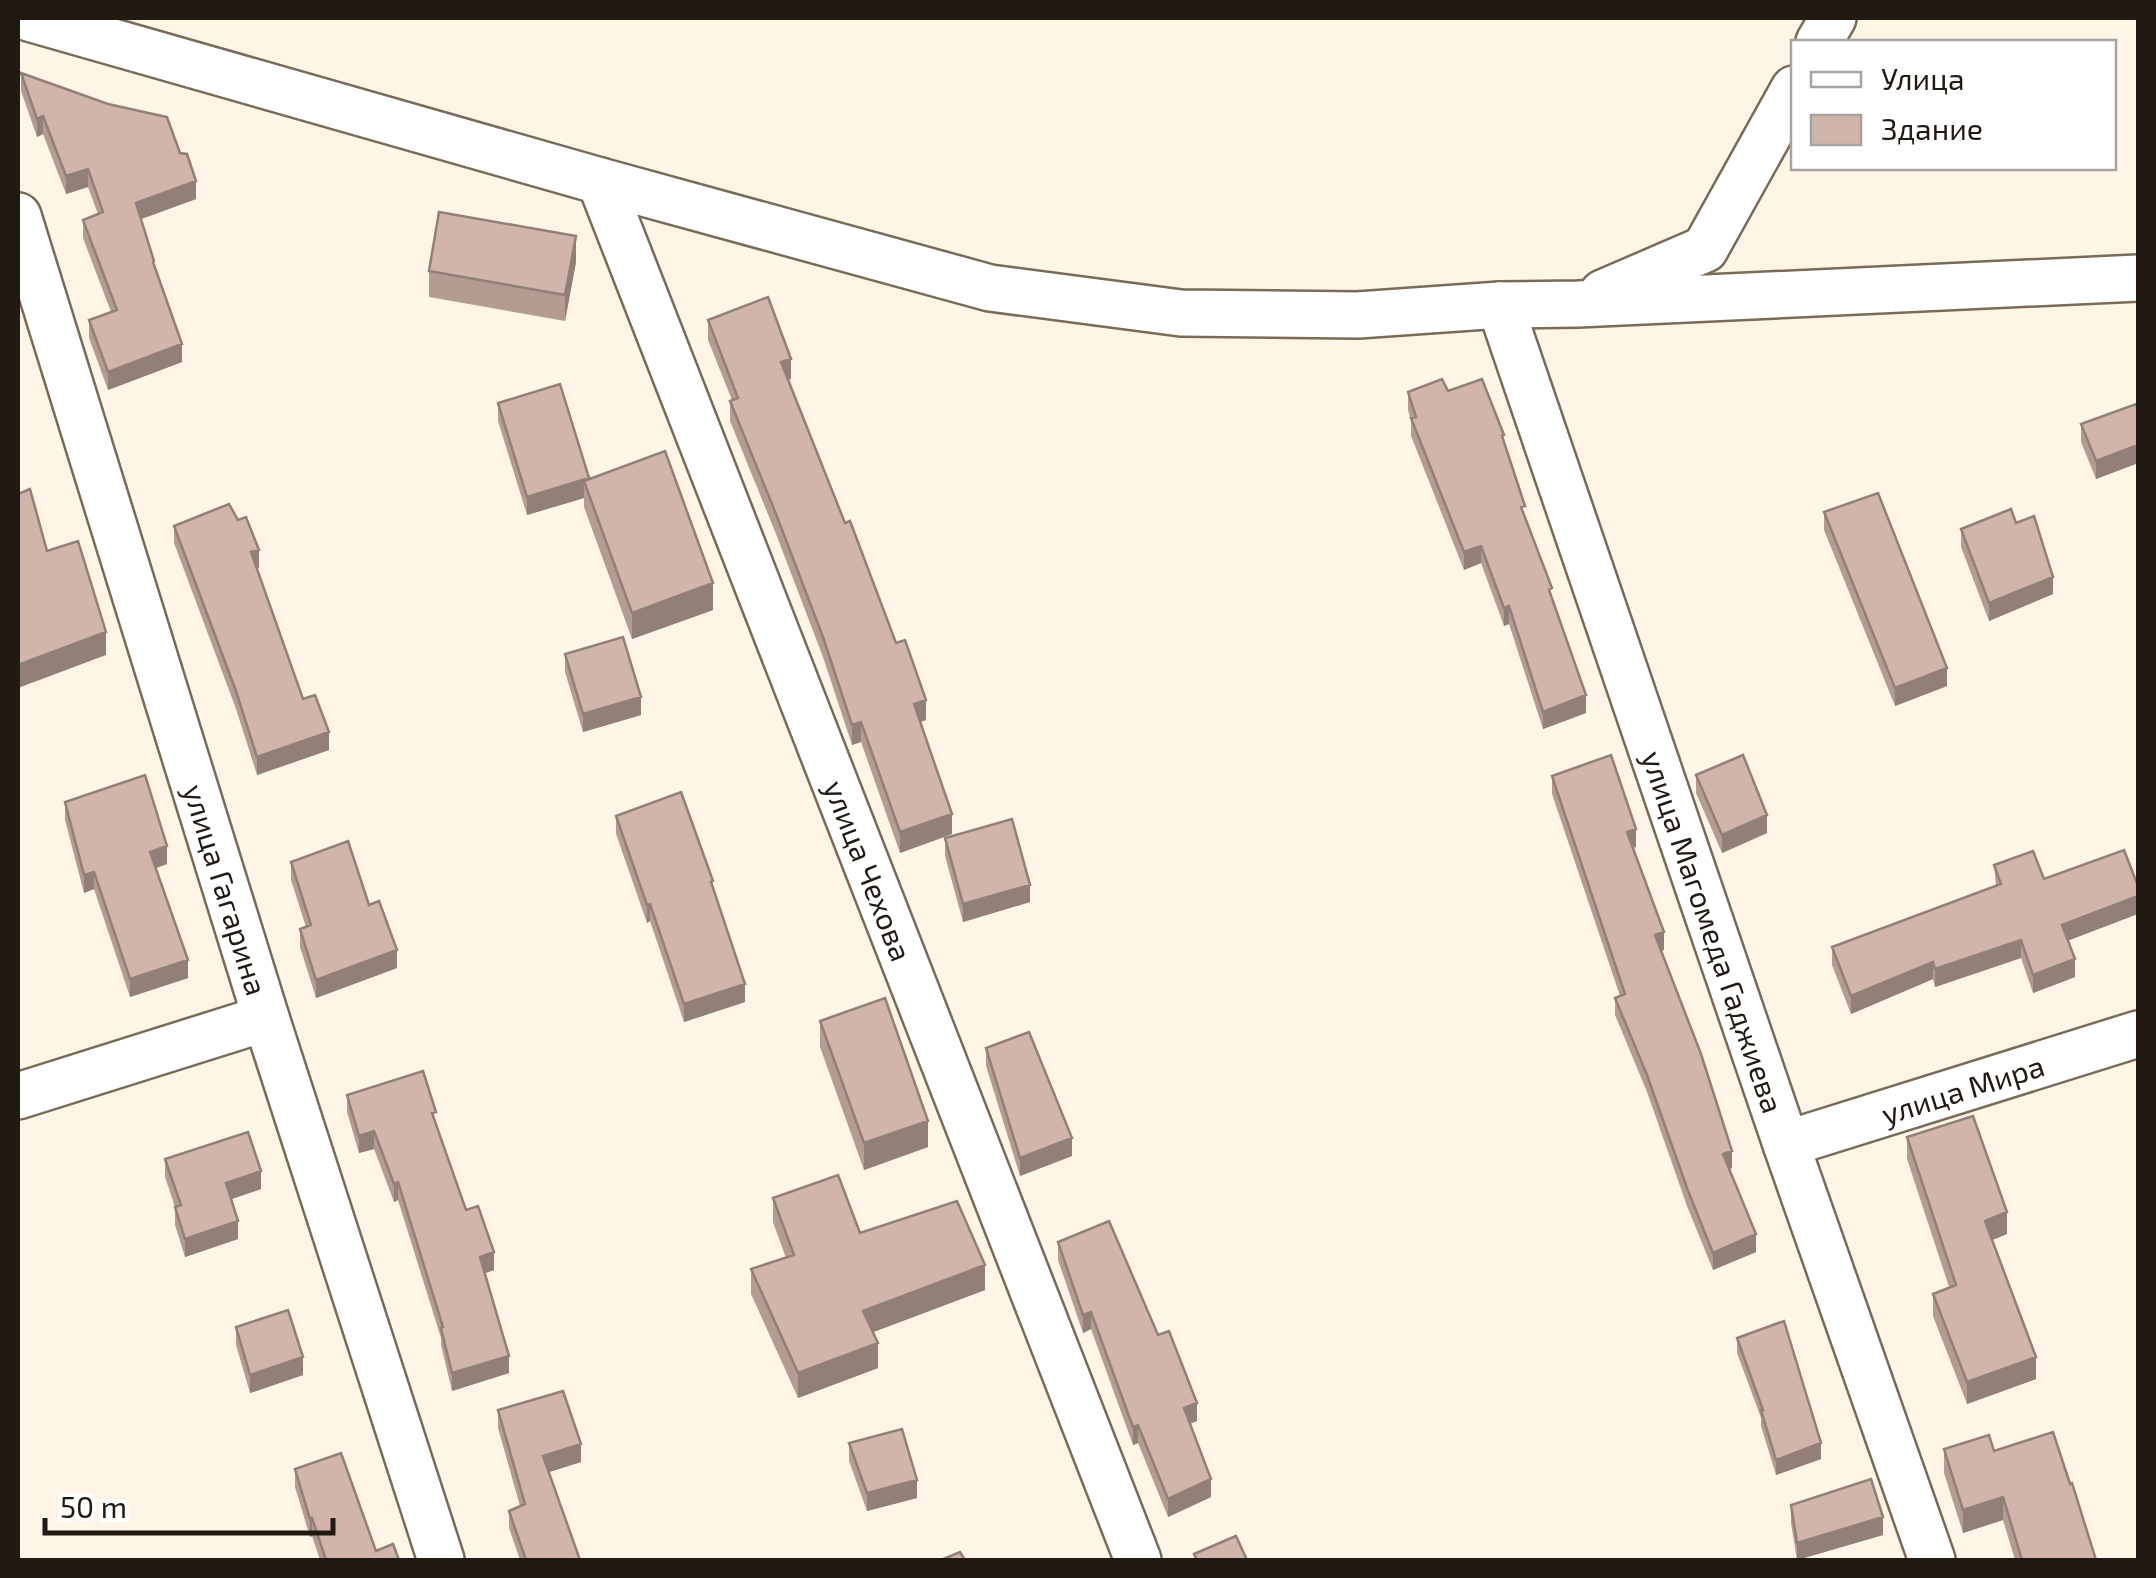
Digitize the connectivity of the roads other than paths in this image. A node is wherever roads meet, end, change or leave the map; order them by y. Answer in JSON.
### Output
{"nodes":[{"id":1,"x":29,"y":18,"type":"edge"},
{"id":2,"x":1833,"y":18,"type":"edge"},
{"id":3,"x":1820,"y":40,"type":"edge"},
{"id":4,"x":1791,"y":94,"type":"edge"},
{"id":5,"x":600,"y":181,"type":"junction"},
{"id":6,"x":18,"y":216,"type":"edge"},
{"id":7,"x":2138,"y":278,"type":"edge"},
{"id":8,"x":1500,"y":304,"type":"junction"},
{"id":9,"x":1578,"y":304,"type":"junction"},
{"id":10,"x":266,"y":1018,"type":"junction"},
{"id":11,"x":2138,"y":1034,"type":"edge"},
{"id":12,"x":18,"y":1096,"type":"edge"},
{"id":13,"x":1786,"y":1144,"type":"junction"},
{"id":14,"x":442,"y":1560,"type":"edge"},
{"id":15,"x":1138,"y":1560,"type":"edge"},
{"id":16,"x":1932,"y":1560,"type":"edge"}],
"edges":[{"from":1,"to":5,"type":"street"},
{"from":2,"to":3,"type":"street"},
{"from":4,"to":9,"type":"street"},
{"from":5,"to":8,"type":"street"},
{"from":5,"to":15,"type":"street","name":"улица Чехова"},
{"from":6,"to":10,"type":"street","name":"улица Гагарина"},
{"from":7,"to":9,"type":"street"},
{"from":8,"to":9,"type":"street"},
{"from":8,"to":13,"type":"street","name":"улица Магомеда Гаджиева"},
{"from":10,"to":12,"type":"street"},
{"from":10,"to":14,"type":"street","name":"улица Гагарина"},
{"from":11,"to":13,"type":"street","name":"улица Мира"},
{"from":13,"to":16,"type":"street","name":"улица Магомеда Гаджиева"}]}
